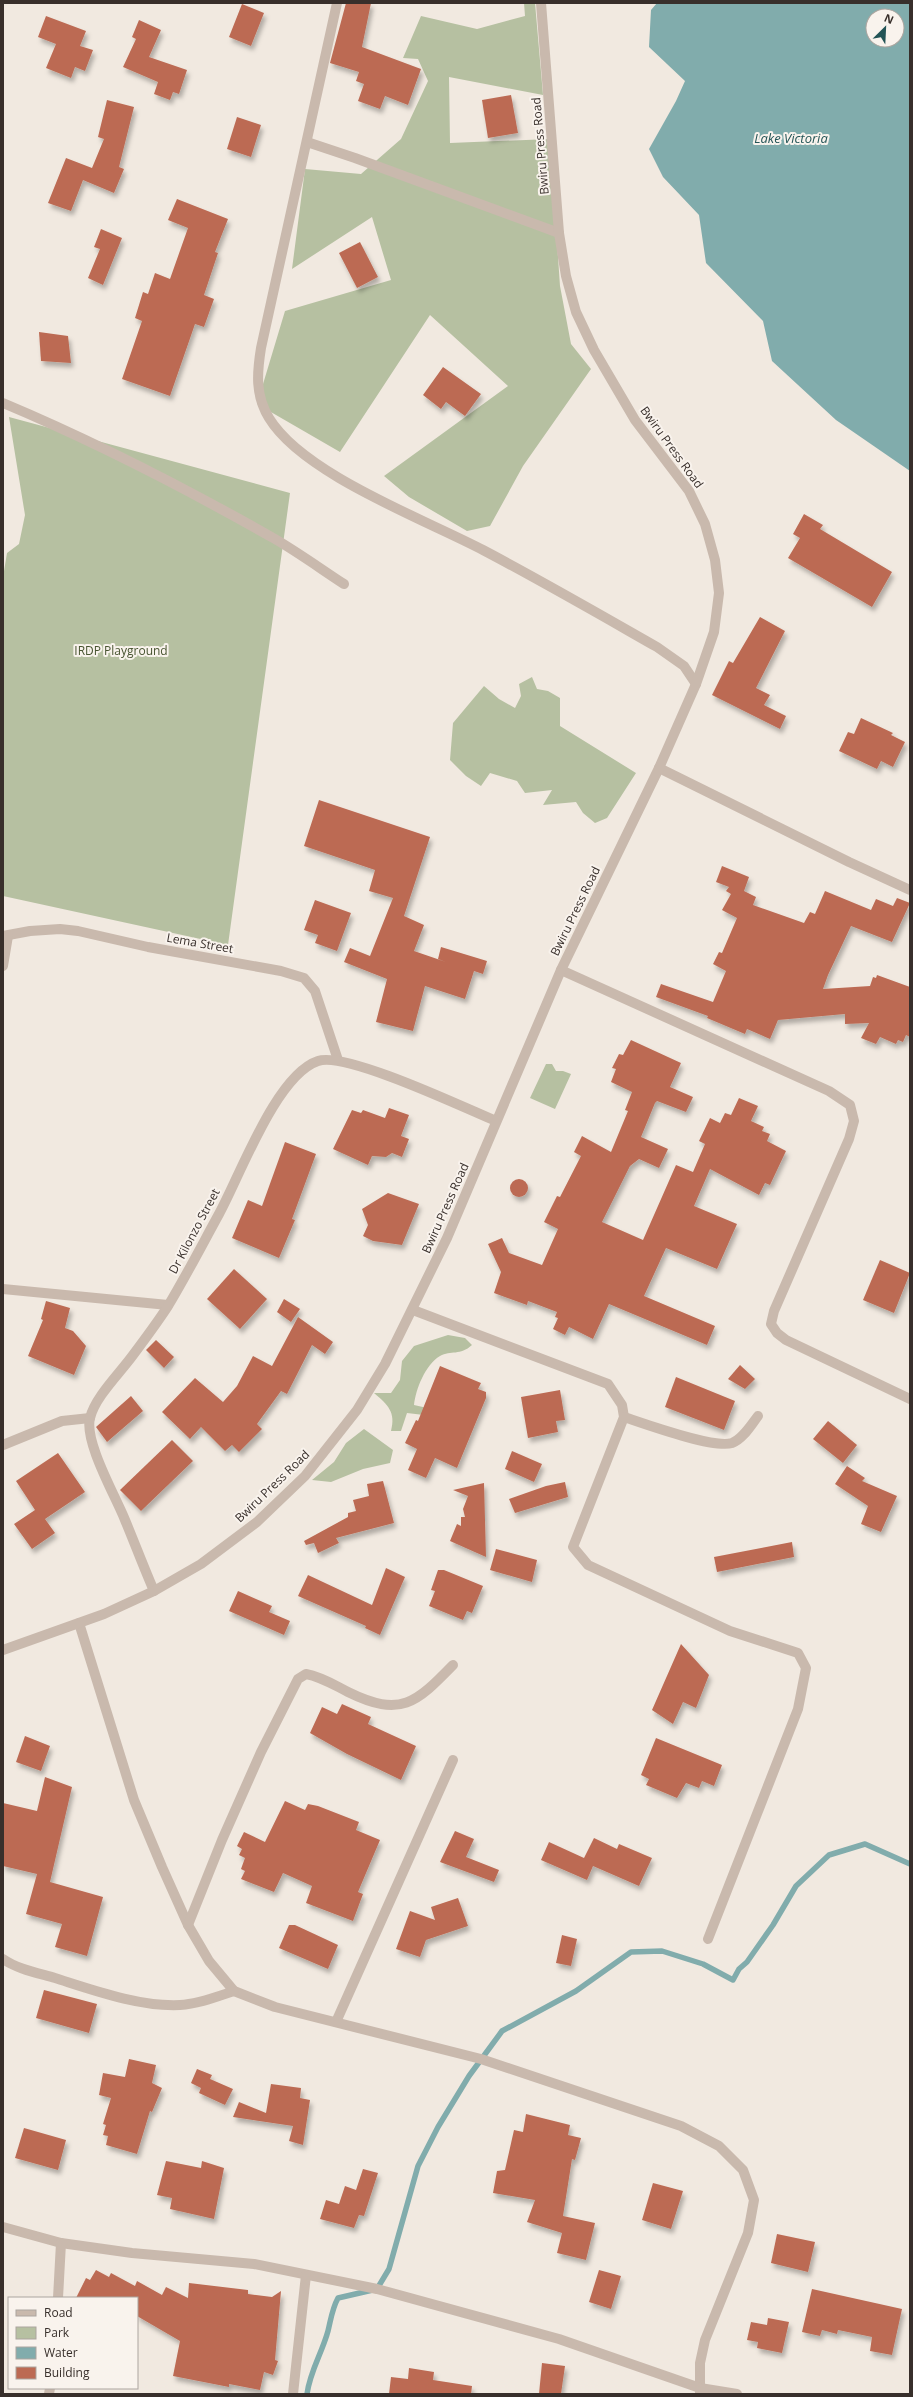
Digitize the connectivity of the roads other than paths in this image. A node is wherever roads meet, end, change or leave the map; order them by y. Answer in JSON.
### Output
{"nodes":[{"id":1,"x":337,"y":3,"type":"edge"},
{"id":2,"x":541,"y":3,"type":"edge"},
{"id":3,"x":307,"y":142,"type":"junction"},
{"id":4,"x":559,"y":233,"type":"junction"},
{"id":5,"x":3,"y":403,"type":"edge"},
{"id":6,"x":344,"y":584,"type":"dead end"},
{"id":7,"x":696,"y":684,"type":"junction"},
{"id":8,"x":659,"y":768,"type":"junction"},
{"id":9,"x":910,"y":890,"type":"edge"},
{"id":10,"x":5,"y":936,"type":"edge"},
{"id":11,"x":3,"y":966,"type":"edge"},
{"id":12,"x":561,"y":970,"type":"junction"},
{"id":13,"x":338,"y":1060,"type":"junction"},
{"id":14,"x":496,"y":1121,"type":"junction"},
{"id":15,"x":3,"y":1289,"type":"edge"},
{"id":16,"x":168,"y":1306,"type":"junction"},
{"id":17,"x":413,"y":1310,"type":"junction"},
{"id":18,"x":910,"y":1399,"type":"edge"},
{"id":19,"x":758,"y":1416,"type":"dead end"},
{"id":20,"x":624,"y":1417,"type":"junction"},
{"id":21,"x":90,"y":1418,"type":"junction"},
{"id":22,"x":3,"y":1445,"type":"edge"},
{"id":23,"x":154,"y":1591,"type":"junction"},
{"id":24,"x":79,"y":1623,"type":"junction"},
{"id":25,"x":3,"y":1650,"type":"edge"},
{"id":26,"x":453,"y":1664,"type":"dead end"},
{"id":27,"x":454,"y":1760,"type":"dead end"},
{"id":28,"x":188,"y":1925,"type":"junction"},
{"id":29,"x":708,"y":1939,"type":"dead end"},
{"id":30,"x":3,"y":1959,"type":"edge"},
{"id":31,"x":234,"y":1991,"type":"junction"},
{"id":32,"x":336,"y":2022,"type":"junction"},
{"id":33,"x":3,"y":2227,"type":"edge"},
{"id":34,"x":61,"y":2243,"type":"junction"},
{"id":35,"x":306,"y":2275,"type":"junction"},
{"id":36,"x":58,"y":2297,"type":"edge"},
{"id":37,"x":700,"y":2391,"type":"edge"},
{"id":38,"x":293,"y":2394,"type":"edge"},
{"id":39,"x":737,"y":2394,"type":"edge"}],
"edges":[{"from":1,"to":3,"type":"street"},
{"from":2,"to":4,"type":"street","name":"Bwiru Press Road"},
{"from":3,"to":4,"type":"street"},
{"from":3,"to":7,"type":"street"},
{"from":4,"to":7,"type":"street","name":"Bwiru Press Road"},
{"from":5,"to":6,"type":"street"},
{"from":7,"to":8,"type":"street","name":"Bwiru Press Road"},
{"from":8,"to":9,"type":"street"},
{"from":8,"to":12,"type":"street","name":"Bwiru Press Road"},
{"from":10,"to":11,"type":"street"},
{"from":10,"to":13,"type":"street","name":"Lema Street"},
{"from":12,"to":14,"type":"street","name":"Bwiru Press Road"},
{"from":12,"to":18,"type":"street"},
{"from":13,"to":14,"type":"street","name":"Dr Kilonzo Street"},
{"from":13,"to":16,"type":"street","name":"Dr Kilonzo Street"},
{"from":14,"to":17,"type":"street","name":"Bwiru Press Road"},
{"from":15,"to":16,"type":"street"},
{"from":16,"to":21,"type":"street","name":"Dr Kilonzo Street"},
{"from":17,"to":20,"type":"street"},
{"from":17,"to":23,"type":"street","name":"Bwiru Press Road"},
{"from":19,"to":20,"type":"street"},
{"from":20,"to":29,"type":"street"},
{"from":21,"to":22,"type":"street"},
{"from":21,"to":23,"type":"street"},
{"from":23,"to":24,"type":"street","name":"Bwiru Press Road"},
{"from":24,"to":25,"type":"street","name":"Bwiru Press Road"},
{"from":24,"to":28,"type":"street"},
{"from":26,"to":28,"type":"street"},
{"from":27,"to":32,"type":"street"},
{"from":28,"to":31,"type":"street"},
{"from":30,"to":31,"type":"street"},
{"from":31,"to":32,"type":"street"},
{"from":32,"to":37,"type":"street"},
{"from":33,"to":34,"type":"street"},
{"from":34,"to":35,"type":"street"},
{"from":34,"to":36,"type":"street"},
{"from":35,"to":37,"type":"street"},
{"from":35,"to":38,"type":"street"},
{"from":37,"to":39,"type":"street"}]}
